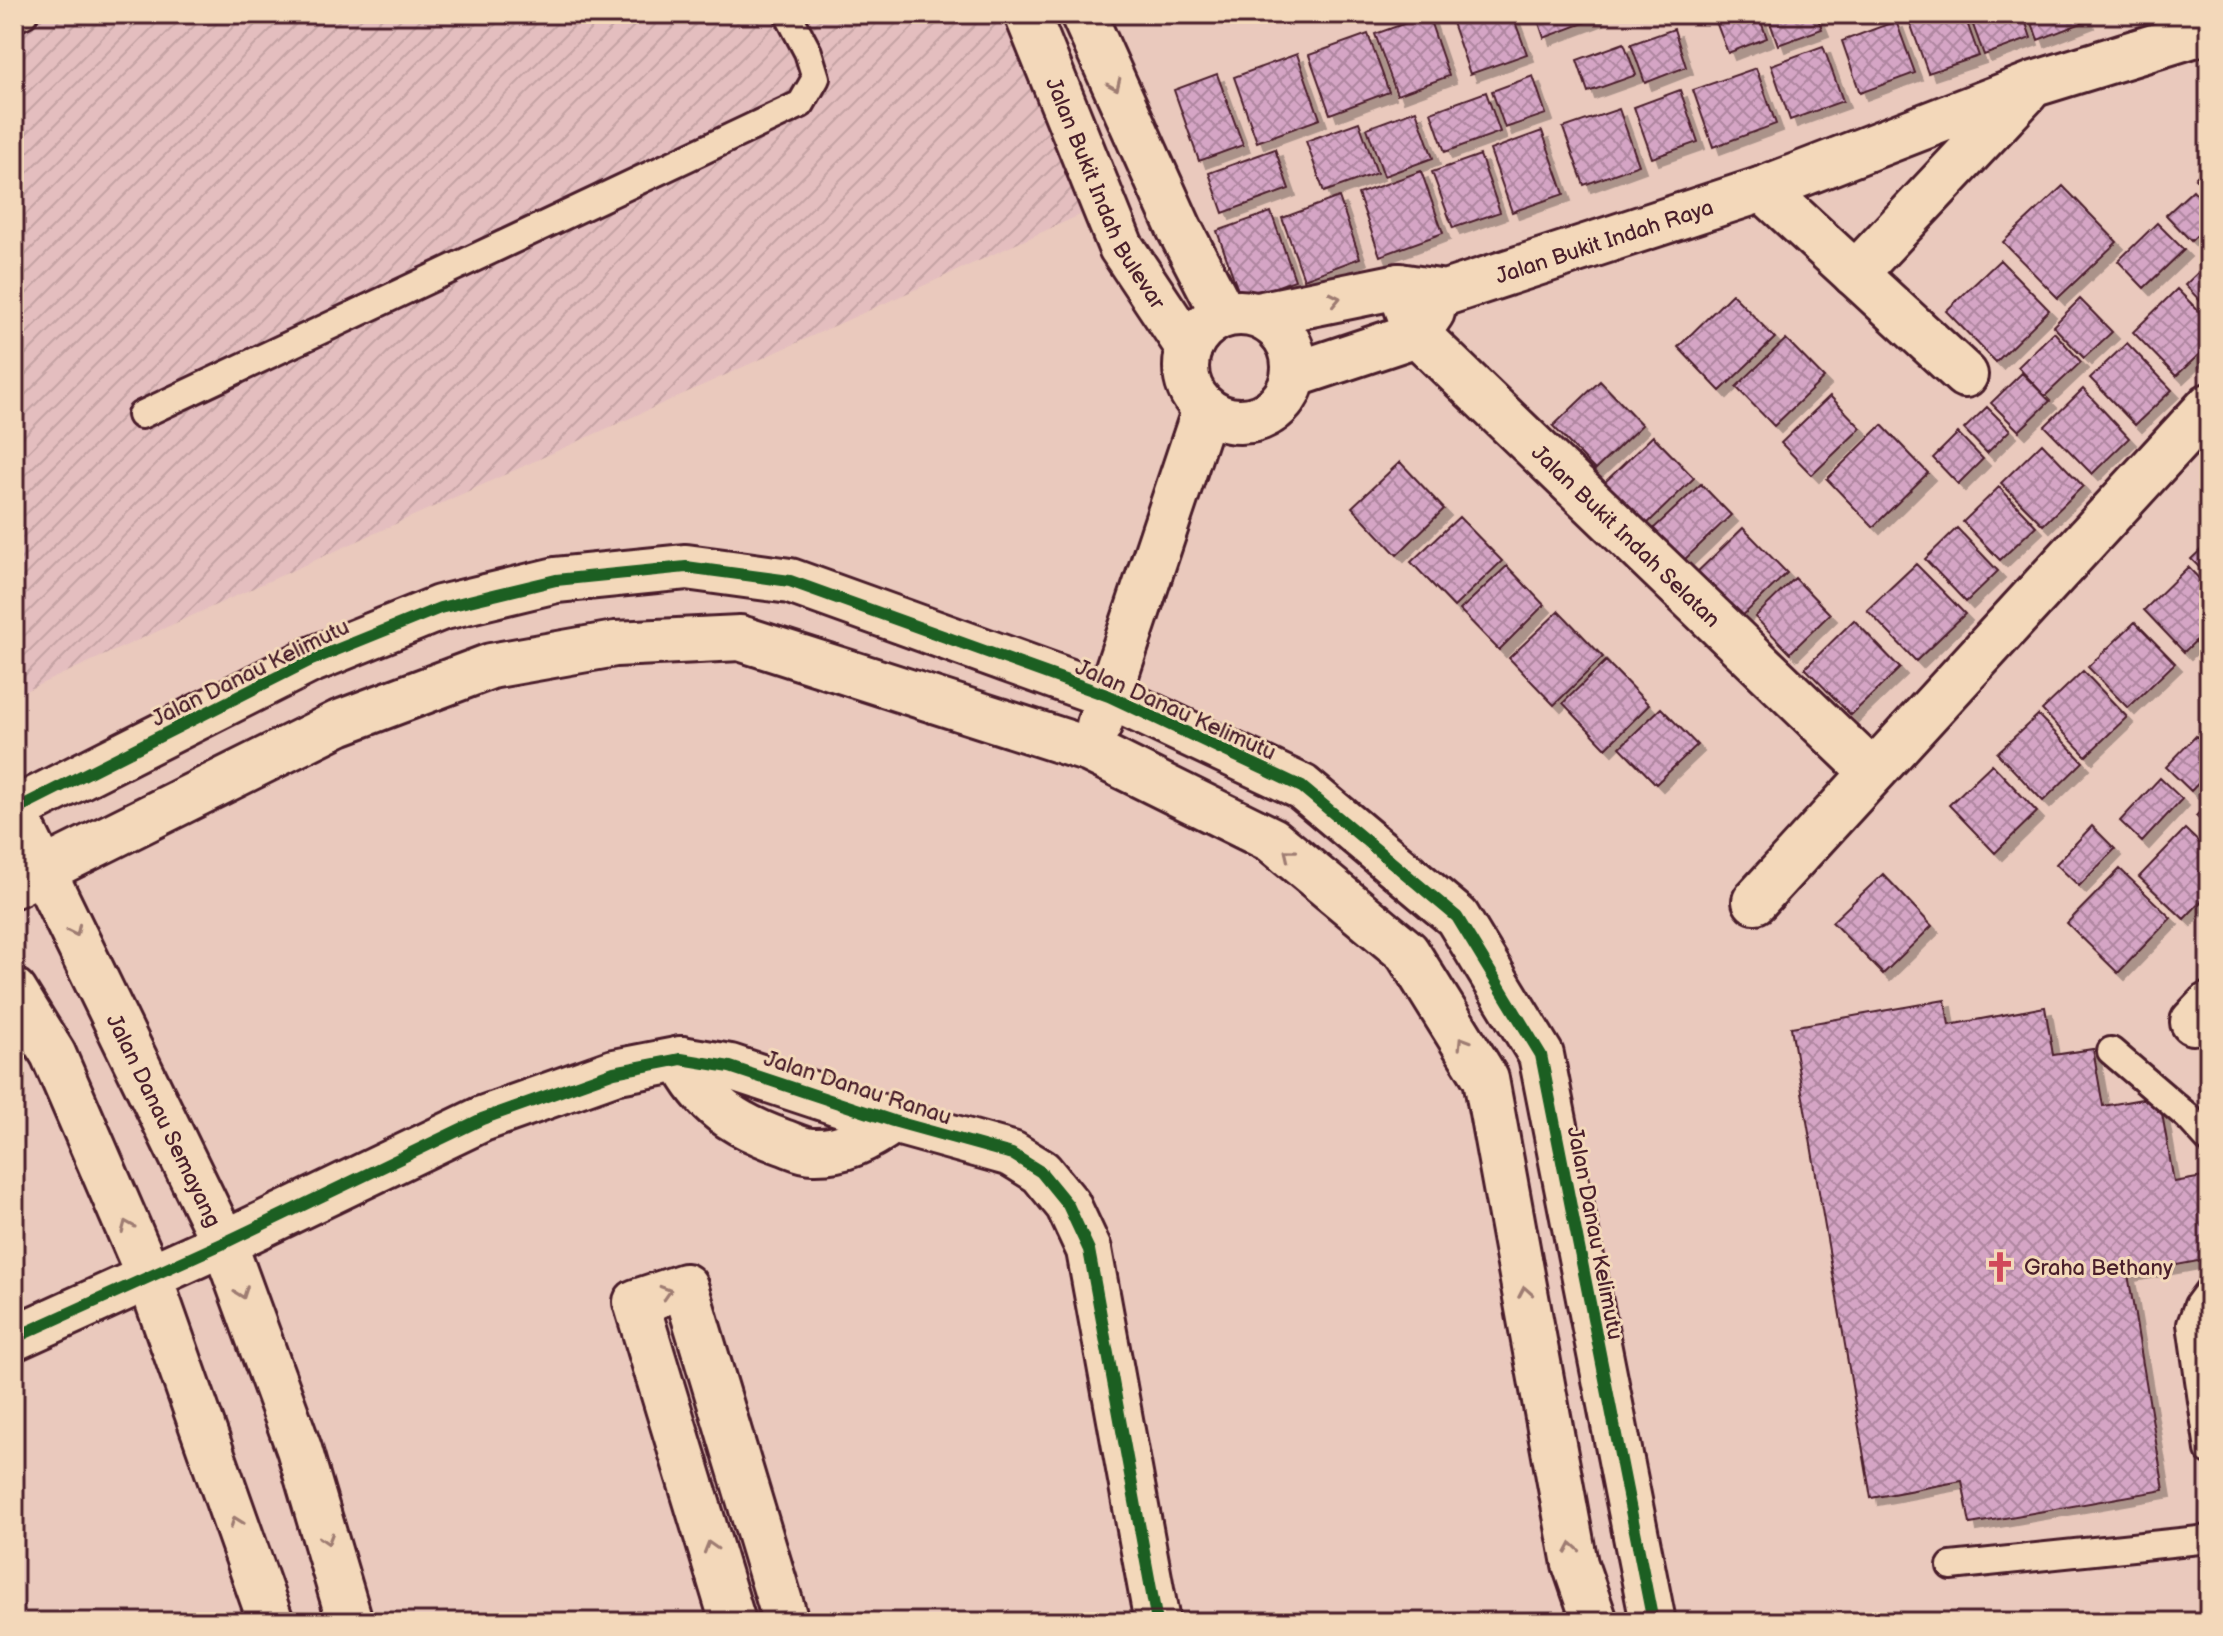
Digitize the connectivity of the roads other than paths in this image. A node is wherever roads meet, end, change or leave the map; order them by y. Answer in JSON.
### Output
{"nodes":[{"id":1,"x":24,"y":14,"type":"edge"},
{"id":2,"x":788,"y":14,"type":"edge"},
{"id":3,"x":1087,"y":15,"type":"edge"},
{"id":4,"x":14,"y":19,"type":"edge"},
{"id":5,"x":1030,"y":23,"type":"edge"},
{"id":6,"x":2209,"y":30,"type":"edge"},
{"id":7,"x":2034,"y":84,"type":"junction"},
{"id":8,"x":1763,"y":189,"type":"junction"},
{"id":9,"x":1855,"y":274,"type":"junction"},
{"id":10,"x":1399,"y":286,"type":"junction"},
{"id":11,"x":1445,"y":293,"type":"junction"},
{"id":12,"x":1241,"y":315,"type":"junction"},
{"id":13,"x":1417,"y":334,"type":"junction"},
{"id":14,"x":1189,"y":349,"type":"junction"},
{"id":15,"x":1294,"y":375,"type":"junction"},
{"id":16,"x":1965,"y":375,"type":"dead end"},
{"id":17,"x":2209,"y":406,"type":"edge"},
{"id":18,"x":1205,"y":409,"type":"junction"},
{"id":19,"x":141,"y":415,"type":"dead end"},
{"id":20,"x":1109,"y":696,"type":"junction"},
{"id":21,"x":1090,"y":750,"type":"junction"},
{"id":22,"x":1872,"y":772,"type":"junction"},
{"id":23,"x":14,"y":811,"type":"edge"},
{"id":24,"x":29,"y":878,"type":"edge"},
{"id":25,"x":1755,"y":901,"type":"dead end"},
{"id":26,"x":14,"y":991,"type":"edge"},
{"id":27,"x":2111,"y":1051,"type":"dead end"},
{"id":28,"x":2209,"y":1140,"type":"edge"},
{"id":29,"x":224,"y":1243,"type":"junction"},
{"id":30,"x":149,"y":1276,"type":"junction"},
{"id":31,"x":2209,"y":1290,"type":"edge"},
{"id":32,"x":14,"y":1338,"type":"edge"},
{"id":33,"x":2209,"y":1450,"type":"edge"},
{"id":34,"x":2209,"y":1539,"type":"edge"},
{"id":35,"x":1951,"y":1566,"type":"dead end"},
{"id":36,"x":271,"y":1622,"type":"edge"},
{"id":37,"x":350,"y":1622,"type":"edge"},
{"id":38,"x":733,"y":1622,"type":"edge"},
{"id":39,"x":786,"y":1622,"type":"edge"},
{"id":40,"x":1157,"y":1622,"type":"edge"},
{"id":41,"x":1595,"y":1622,"type":"edge"},
{"id":42,"x":1653,"y":1622,"type":"edge"}],
"edges":[{"from":1,"to":4,"type":"lane"},
{"from":2,"to":19,"type":"lane"},
{"from":3,"to":5,"type":"street","name":"Jalan Bukit Indah Bulevar"},
{"from":3,"to":12,"type":"street","name":"Jalan Bukit Indah Bulevar","one_way":true},
{"from":5,"to":14,"type":"street","name":"Jalan Bukit Indah Bulevar"},
{"from":6,"to":7,"type":"street","name":"Jalan Bukit Indah Raya"},
{"from":7,"to":8,"type":"street","name":"Jalan Bukit Indah Raya"},
{"from":7,"to":9,"type":"street","name":"Jalan Bukit Indah Raya"},
{"from":8,"to":9,"type":"street"},
{"from":8,"to":11,"type":"street","name":"Jalan Bukit Indah Raya"},
{"from":9,"to":16,"type":"street"},
{"from":10,"to":11,"type":"street","name":"Jalan Bukit Indah Raya"},
{"from":12,"to":10,"type":"street","name":"Jalan Bukit Indah Raya","one_way":true},
{"from":10,"to":13,"type":"street","name":"Jalan Bukit Indah Selatan"},
{"from":11,"to":13,"type":"street"},
{"from":12,"to":14,"type":"street"},
{"from":12,"to":15,"type":"street"},
{"from":13,"to":15,"type":"street"},
{"from":13,"to":22,"type":"street","name":"Jalan Bukit Indah Selatan"},
{"from":14,"to":18,"type":"street"},
{"from":15,"to":18,"type":"street"},
{"from":17,"to":22,"type":"street"},
{"from":18,"to":20,"type":"street"},
{"from":20,"to":21,"type":"street"},
{"from":20,"to":23,"type":"street","name":"Jalan Danau Kelimutu"},
{"from":20,"to":42,"type":"street","name":"Jalan Danau Kelimutu"},
{"from":21,"to":24,"type":"street"},
{"from":41,"to":21,"type":"street","one_way":true},
{"from":22,"to":25,"type":"street"},
{"from":23,"to":24,"type":"street","name":"Jalan Danau Semayang"},
{"from":24,"to":29,"type":"street","name":"Jalan Danau Semayang","one_way":true},
{"from":30,"to":26,"type":"street","one_way":true},
{"from":27,"to":28,"type":"lane"},
{"from":29,"to":30,"type":"street","name":"Jalan Danau Ranau"},
{"from":29,"to":37,"type":"street","name":"Jalan Danau Semayang","one_way":true},
{"from":29,"to":40,"type":"street","name":"Jalan Danau Ranau"},
{"from":30,"to":32,"type":"street"},
{"from":36,"to":30,"type":"street","one_way":true},
{"from":31,"to":33,"type":"lane"},
{"from":34,"to":35,"type":"lane"},
{"from":38,"to":39,"type":"street","one_way":true}]}
